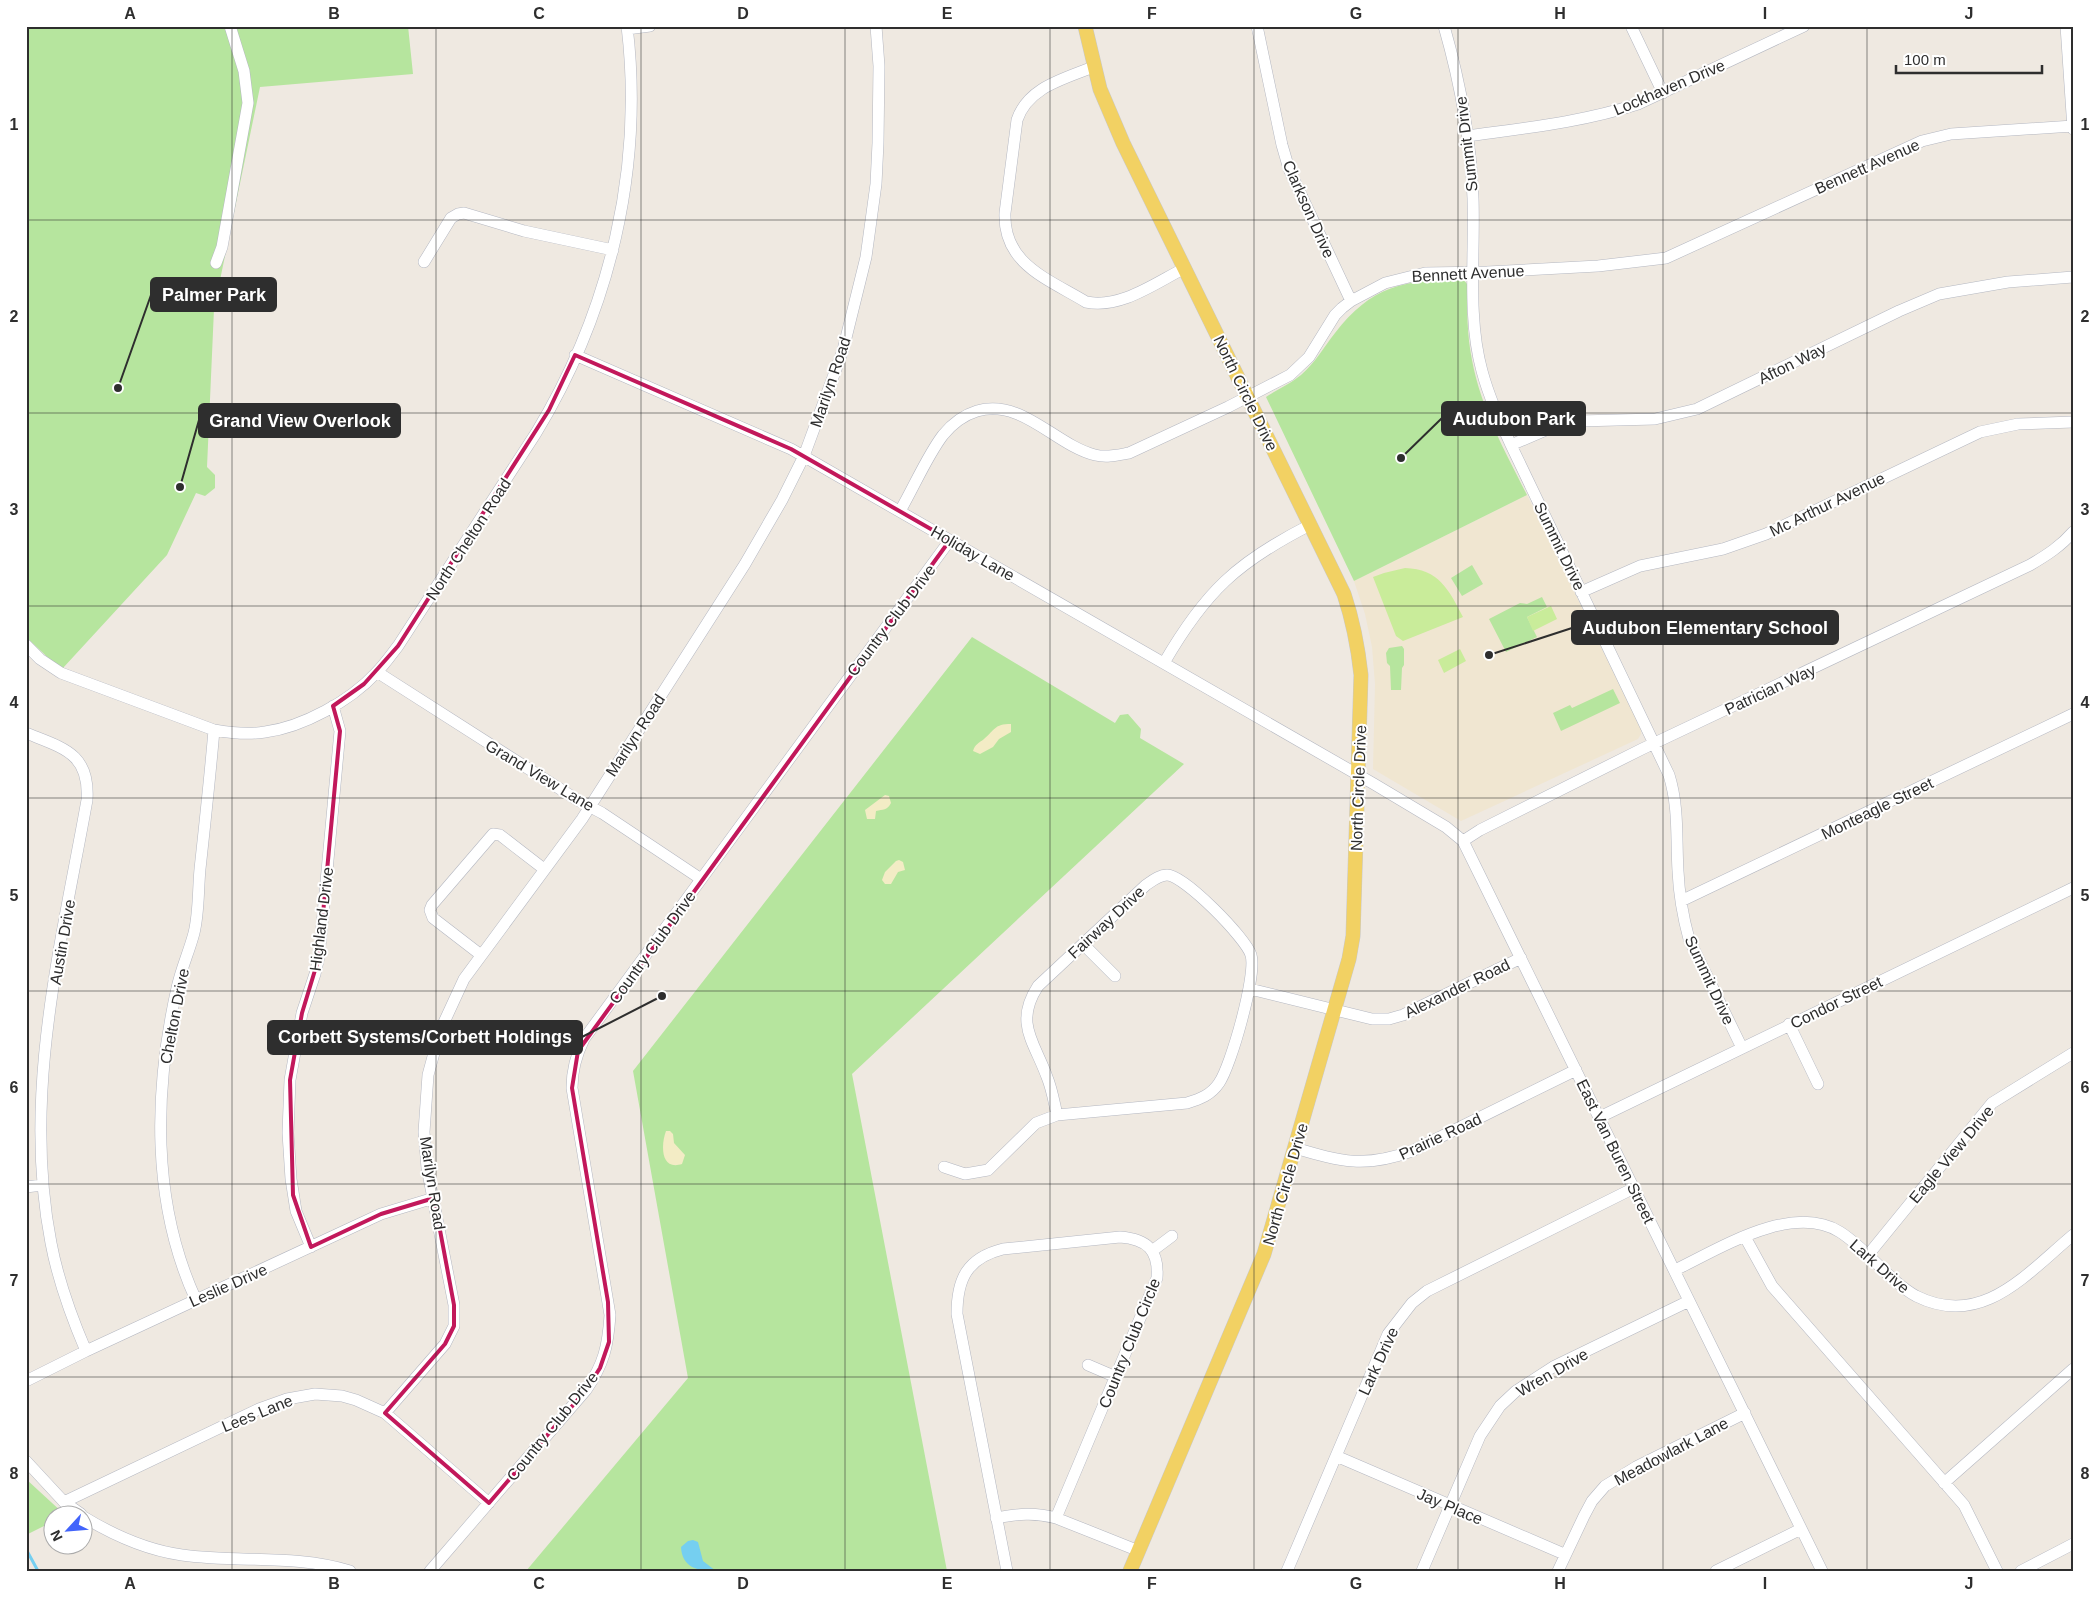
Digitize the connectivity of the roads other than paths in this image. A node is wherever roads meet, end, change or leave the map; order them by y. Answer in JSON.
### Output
{"nodes":[{"id":1,"x":230,"y":26,"type":"edge"},
{"id":2,"x":650,"y":26,"type":"edge"},
{"id":3,"x":876,"y":26,"type":"edge"},
{"id":4,"x":1085,"y":26,"type":"edge"},
{"id":5,"x":1257,"y":26,"type":"edge"},
{"id":6,"x":1444,"y":26,"type":"edge"},
{"id":7,"x":1631,"y":26,"type":"edge"},
{"id":8,"x":1804,"y":26,"type":"edge"},
{"id":9,"x":2066,"y":26,"type":"edge"},
{"id":10,"x":627,"y":28,"type":"edge"},
{"id":11,"x":1094,"y":67,"type":"junction"},
{"id":12,"x":1663,"y":93,"type":"junction"},
{"id":13,"x":2073,"y":127,"type":"edge"},
{"id":14,"x":1468,"y":136,"type":"junction"},
{"id":15,"x":613,"y":250,"type":"junction"},
{"id":16,"x":424,"y":262,"type":"dead end"},
{"id":17,"x":216,"y":263,"type":"dead end"},
{"id":18,"x":1185,"y":268,"type":"junction"},
{"id":19,"x":1473,"y":272,"type":"junction"},
{"id":20,"x":2073,"y":277,"type":"edge"},
{"id":21,"x":1351,"y":301,"type":"junction"},
{"id":22,"x":575,"y":356,"type":"junction"},
{"id":23,"x":1247,"y":398,"type":"junction"},
{"id":24,"x":2073,"y":422,"type":"edge"},
{"id":25,"x":1511,"y":445,"type":"junction"},
{"id":26,"x":804,"y":456,"type":"junction"},
{"id":27,"x":900,"y":511,"type":"junction"},
{"id":28,"x":1310,"y":524,"type":"junction"},
{"id":29,"x":2073,"y":532,"type":"edge"},
{"id":30,"x":950,"y":540,"type":"junction"},
{"id":31,"x":1581,"y":592,"type":"junction"},
{"id":32,"x":26,"y":645,"type":"edge"},
{"id":33,"x":1164,"y":663,"type":"junction"},
{"id":34,"x":377,"y":672,"type":"junction"},
{"id":35,"x":333,"y":706,"type":"junction"},
{"id":36,"x":2073,"y":714,"type":"edge"},
{"id":37,"x":214,"y":730,"type":"junction"},
{"id":38,"x":26,"y":733,"type":"edge"},
{"id":39,"x":1655,"y":743,"type":"junction"},
{"id":40,"x":1359,"y":776,"type":"junction"},
{"id":41,"x":590,"y":807,"type":"junction"},
{"id":42,"x":1463,"y":842,"type":"junction"},
{"id":43,"x":544,"y":869,"type":"junction"},
{"id":44,"x":701,"y":879,"type":"junction"},
{"id":45,"x":2073,"y":888,"type":"edge"},
{"id":46,"x":1681,"y":902,"type":"junction"},
{"id":47,"x":1084,"y":944,"type":"junction"},
{"id":48,"x":481,"y":955,"type":"junction"},
{"id":49,"x":1521,"y":958,"type":"junction"},
{"id":50,"x":1115,"y":976,"type":"dead end"},
{"id":51,"x":1250,"y":989,"type":"junction"},
{"id":52,"x":1335,"y":1010,"type":"junction"},
{"id":53,"x":1789,"y":1024,"type":"junction"},
{"id":54,"x":1742,"y":1048,"type":"junction"},
{"id":55,"x":2073,"y":1053,"type":"edge"},
{"id":56,"x":1576,"y":1070,"type":"junction"},
{"id":57,"x":1818,"y":1084,"type":"dead end"},
{"id":58,"x":1057,"y":1115,"type":"junction"},
{"id":59,"x":1600,"y":1117,"type":"junction"},
{"id":60,"x":1296,"y":1148,"type":"junction"},
{"id":61,"x":944,"y":1167,"type":"dead end"},
{"id":62,"x":42,"y":1185,"type":"junction"},
{"id":63,"x":26,"y":1187,"type":"edge"},
{"id":64,"x":1634,"y":1188,"type":"junction"},
{"id":65,"x":434,"y":1198,"type":"junction"},
{"id":66,"x":2073,"y":1235,"type":"edge"},
{"id":67,"x":1172,"y":1236,"type":"dead end"},
{"id":68,"x":1745,"y":1237,"type":"junction"},
{"id":69,"x":311,"y":1247,"type":"junction"},
{"id":70,"x":1152,"y":1251,"type":"junction"},
{"id":71,"x":1868,"y":1254,"type":"junction"},
{"id":72,"x":1675,"y":1270,"type":"junction"},
{"id":73,"x":196,"y":1300,"type":"junction"},
{"id":74,"x":1689,"y":1301,"type":"junction"},
{"id":75,"x":86,"y":1351,"type":"junction"},
{"id":76,"x":1088,"y":1365,"type":"dead end"},
{"id":77,"x":2073,"y":1369,"type":"edge"},
{"id":78,"x":1116,"y":1377,"type":"junction"},
{"id":79,"x":26,"y":1381,"type":"edge"},
{"id":80,"x":384,"y":1413,"type":"junction"},
{"id":81,"x":1745,"y":1413,"type":"junction"},
{"id":82,"x":1336,"y":1456,"type":"junction"},
{"id":83,"x":26,"y":1461,"type":"edge"},
{"id":84,"x":1944,"y":1483,"type":"junction"},
{"id":85,"x":64,"y":1502,"type":"junction"},
{"id":86,"x":489,"y":1502,"type":"junction"},
{"id":87,"x":67,"y":1504,"type":"edge"},
{"id":88,"x":1450,"y":1506,"type":"junction"},
{"id":89,"x":996,"y":1518,"type":"junction"},
{"id":90,"x":1056,"y":1518,"type":"junction"},
{"id":91,"x":92,"y":1521,"type":"edge"},
{"id":92,"x":1801,"y":1529,"type":"junction"},
{"id":93,"x":2073,"y":1544,"type":"edge"},
{"id":94,"x":1139,"y":1551,"type":"junction"},
{"id":95,"x":1564,"y":1554,"type":"junction"},
{"id":96,"x":350,"y":1571,"type":"edge"},
{"id":97,"x":430,"y":1571,"type":"edge"},
{"id":98,"x":1007,"y":1571,"type":"edge"},
{"id":99,"x":1130,"y":1571,"type":"edge"},
{"id":100,"x":1287,"y":1571,"type":"edge"},
{"id":101,"x":1422,"y":1571,"type":"edge"},
{"id":102,"x":1558,"y":1571,"type":"edge"},
{"id":103,"x":1716,"y":1571,"type":"edge"},
{"id":104,"x":1822,"y":1571,"type":"edge"},
{"id":105,"x":1997,"y":1571,"type":"edge"},
{"id":106,"x":2021,"y":1571,"type":"edge"}],
"edges":[{"from":1,"to":17,"type":"street"},
{"from":2,"to":10,"type":"street"},
{"from":3,"to":26,"type":"street","name":"Marilyn Road"},
{"from":4,"to":11,"type":"main road","name":"North Circle Drive"},
{"from":5,"to":21,"type":"street","name":"Clarkson Drive"},
{"from":6,"to":14,"type":"street","name":"Summit Drive"},
{"from":7,"to":12,"type":"street"},
{"from":8,"to":12,"type":"street","name":"Lockhaven Drive"},
{"from":9,"to":13,"type":"street"},
{"from":10,"to":15,"type":"street","name":"North Chelton Road"},
{"from":11,"to":18,"type":"main road","name":"North Circle Drive"},
{"from":11,"to":18,"type":"street"},
{"from":12,"to":14,"type":"street","name":"Lockhaven Drive"},
{"from":13,"to":19,"type":"street","name":"Bennett Avenue"},
{"from":14,"to":19,"type":"street","name":"Summit Drive"},
{"from":15,"to":16,"type":"street"},
{"from":15,"to":22,"type":"street","name":"North Chelton Road"},
{"from":18,"to":23,"type":"main road","name":"North Circle Drive"},
{"from":19,"to":21,"type":"street","name":"Bennett Avenue"},
{"from":19,"to":25,"type":"street","name":"Summit Drive"},
{"from":20,"to":25,"type":"street","name":"Afton Way"},
{"from":21,"to":23,"type":"street","name":"Bennett Avenue"},
{"from":22,"to":26,"type":"street","name":"Holiday Lane"},
{"from":22,"to":34,"type":"street","name":"North Chelton Road"},
{"from":23,"to":27,"type":"street","name":"Bennett Avenue"},
{"from":23,"to":28,"type":"main road","name":"North Circle Drive"},
{"from":24,"to":31,"type":"street","name":"Mc Arthur Avenue"},
{"from":25,"to":31,"type":"street","name":"Summit Drive"},
{"from":26,"to":27,"type":"street","name":"Holiday Lane"},
{"from":26,"to":41,"type":"street","name":"Marilyn Road"},
{"from":27,"to":30,"type":"street","name":"Holiday Lane"},
{"from":28,"to":33,"type":"street"},
{"from":28,"to":40,"type":"main road","name":"North Circle Drive"},
{"from":29,"to":39,"type":"street","name":"Patrician Way"},
{"from":30,"to":33,"type":"street","name":"Holiday Lane"},
{"from":30,"to":44,"type":"street","name":"Country Club Drive"},
{"from":31,"to":39,"type":"street","name":"Summit Drive"},
{"from":32,"to":37,"type":"street","name":"North Chelton Road"},
{"from":33,"to":40,"type":"street","name":"Holiday Lane"},
{"from":34,"to":35,"type":"street","name":"North Chelton Road"},
{"from":34,"to":41,"type":"street","name":"Grand View Lane"},
{"from":35,"to":37,"type":"street","name":"North Chelton Road"},
{"from":35,"to":69,"type":"street","name":"Highland Drive"},
{"from":36,"to":46,"type":"street","name":"Monteagle Street"},
{"from":37,"to":73,"type":"street","name":"Chelton Drive"},
{"from":38,"to":62,"type":"street","name":"Austin Drive"},
{"from":39,"to":42,"type":"street","name":"Patrician Way"},
{"from":39,"to":46,"type":"street","name":"Summit Drive"},
{"from":40,"to":42,"type":"street","name":"East Van Buren Street"},
{"from":40,"to":52,"type":"main road","name":"North Circle Drive"},
{"from":41,"to":43,"type":"street","name":"Marilyn Road"},
{"from":41,"to":44,"type":"street","name":"Grand View Lane"},
{"from":42,"to":49,"type":"street","name":"East Van Buren Street"},
{"from":43,"to":48,"type":"street","name":"Marilyn Road"},
{"from":43,"to":48,"type":"street"},
{"from":44,"to":86,"type":"street","name":"Country Club Drive"},
{"from":45,"to":53,"type":"street","name":"Condor Street"},
{"from":46,"to":54,"type":"street","name":"Summit Drive"},
{"from":47,"to":50,"type":"street"},
{"from":47,"to":51,"type":"street","name":"Fairway Drive"},
{"from":47,"to":58,"type":"street","name":"Fairway Drive"},
{"from":48,"to":65,"type":"street","name":"Marilyn Road"},
{"from":49,"to":52,"type":"street","name":"Alexander Road"},
{"from":49,"to":56,"type":"street","name":"East Van Buren Street"},
{"from":51,"to":52,"type":"street"},
{"from":51,"to":58,"type":"street","name":"Fairway Drive"},
{"from":52,"to":60,"type":"main road","name":"North Circle Drive"},
{"from":53,"to":54,"type":"street","name":"Condor Street"},
{"from":53,"to":57,"type":"street"},
{"from":54,"to":59,"type":"street","name":"Condor Street"},
{"from":55,"to":71,"type":"street","name":"Eagle View Drive"},
{"from":56,"to":59,"type":"street","name":"East Van Buren Street"},
{"from":56,"to":60,"type":"street","name":"Prairie Road"},
{"from":58,"to":61,"type":"street","name":"Fairway Drive"},
{"from":59,"to":64,"type":"street","name":"East Van Buren Street"},
{"from":60,"to":94,"type":"main road","name":"North Circle Drive"},
{"from":62,"to":63,"type":"street"},
{"from":62,"to":75,"type":"street","name":"Austin Drive"},
{"from":64,"to":72,"type":"street","name":"East Van Buren Street"},
{"from":64,"to":82,"type":"street","name":"Lark Drive"},
{"from":65,"to":69,"type":"street","name":"Leslie Drive"},
{"from":65,"to":80,"type":"street","name":"Marilyn Road"},
{"from":66,"to":71,"type":"street","name":"Lark Drive"},
{"from":67,"to":70,"type":"street"},
{"from":68,"to":71,"type":"street","name":"Lark Drive"},
{"from":68,"to":72,"type":"street","name":"Lark Drive"},
{"from":68,"to":84,"type":"street"},
{"from":69,"to":73,"type":"street","name":"Leslie Drive"},
{"from":70,"to":78,"type":"street","name":"Country Club Circle"},
{"from":70,"to":89,"type":"street"},
{"from":72,"to":74,"type":"street","name":"East Van Buren Street"},
{"from":73,"to":75,"type":"street","name":"Leslie Drive"},
{"from":74,"to":81,"type":"street","name":"East Van Buren Street"},
{"from":74,"to":88,"type":"street","name":"Wren Drive"},
{"from":75,"to":79,"type":"street","name":"Leslie Drive"},
{"from":76,"to":78,"type":"street"},
{"from":77,"to":84,"type":"street"},
{"from":78,"to":90,"type":"street","name":"Country Club Circle"},
{"from":80,"to":85,"type":"street","name":"Lees Lane"},
{"from":80,"to":86,"type":"street","name":"Lees Lane"},
{"from":81,"to":92,"type":"street","name":"East Van Buren Street"},
{"from":81,"to":95,"type":"street","name":"Meadowlark Lane"},
{"from":82,"to":88,"type":"street","name":"Jay Place"},
{"from":82,"to":100,"type":"street","name":"Lark Drive"},
{"from":83,"to":85,"type":"street"},
{"from":84,"to":105,"type":"street"},
{"from":85,"to":87,"type":"street"},
{"from":86,"to":97,"type":"street","name":"Country Club Drive"},
{"from":88,"to":95,"type":"street","name":"Jay Place"},
{"from":88,"to":101,"type":"street","name":"Wren Drive"},
{"from":89,"to":90,"type":"street"},
{"from":89,"to":98,"type":"street"},
{"from":90,"to":94,"type":"street"},
{"from":91,"to":96,"type":"street"},
{"from":92,"to":103,"type":"street"},
{"from":92,"to":104,"type":"street","name":"East Van Buren Street"},
{"from":93,"to":106,"type":"street"},
{"from":94,"to":99,"type":"main road","name":"North Circle Drive"},
{"from":95,"to":102,"type":"street","name":"Meadowlark Lane"}]}
